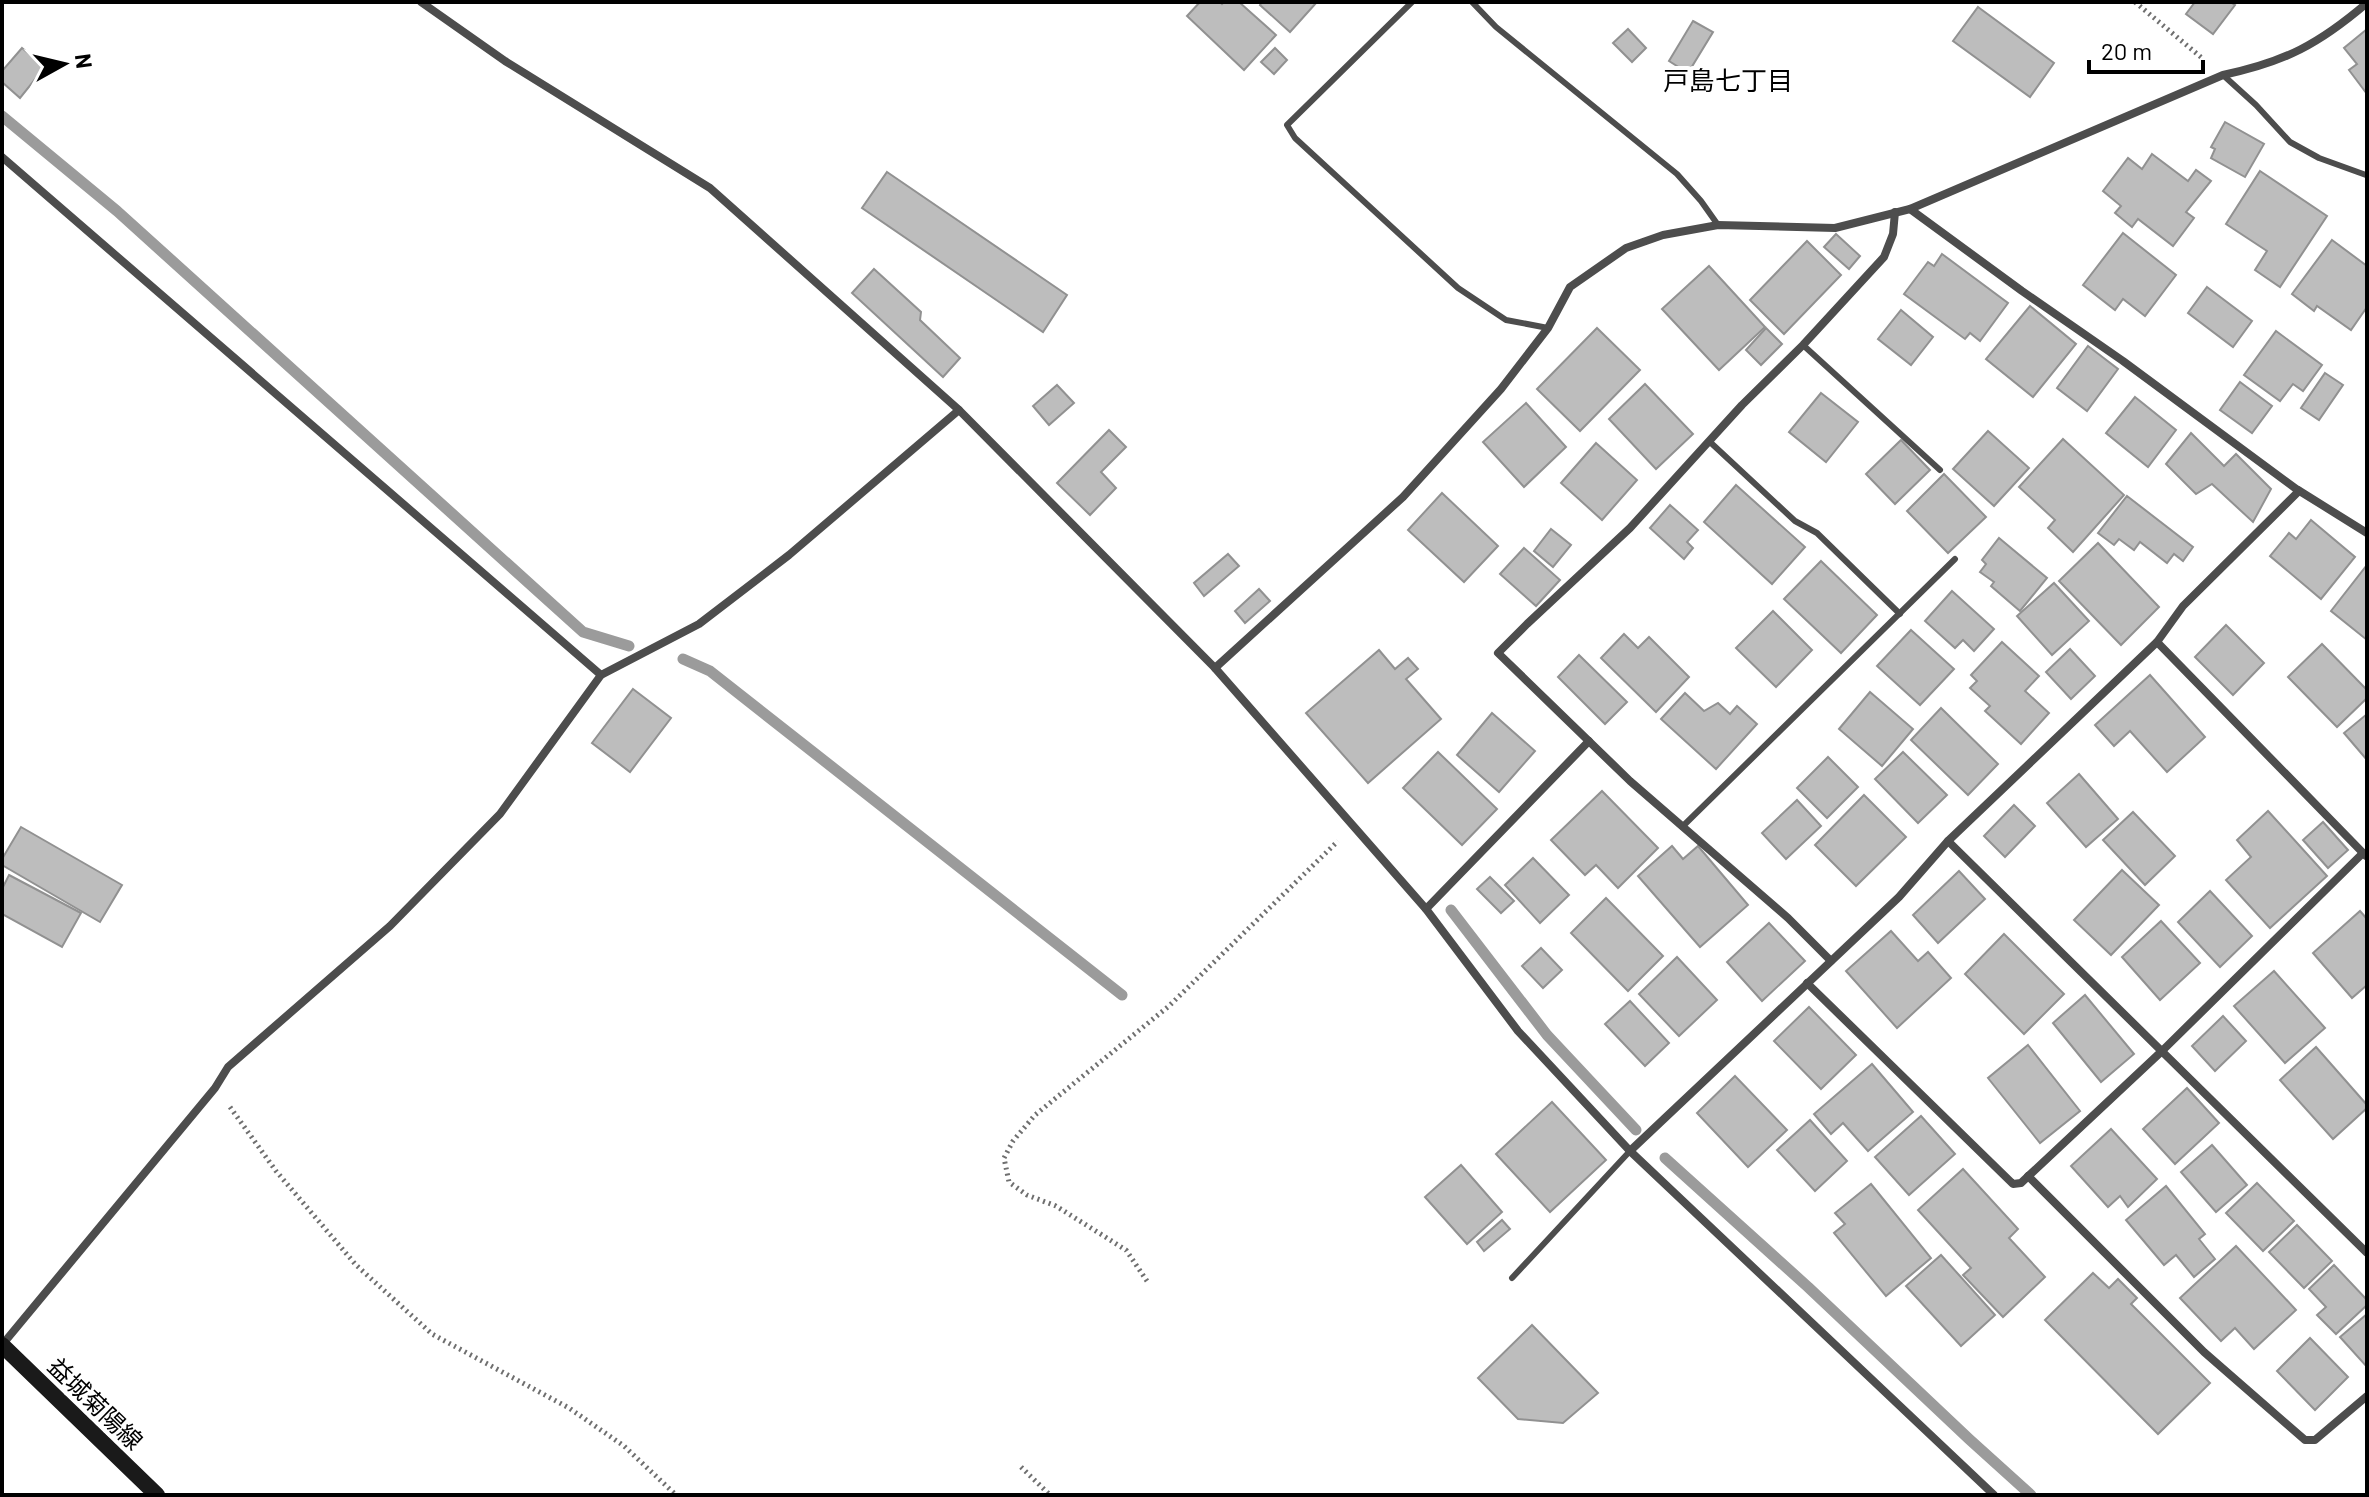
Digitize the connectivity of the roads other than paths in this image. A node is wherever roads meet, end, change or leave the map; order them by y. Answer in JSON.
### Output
{"nodes":[{"id":1,"x":421,"y":2,"type":"edge"},
{"id":2,"x":1412,"y":2,"type":"edge"},
{"id":3,"x":1472,"y":2,"type":"edge"},
{"id":4,"x":2367,"y":3,"type":"edge"},
{"id":5,"x":2223,"y":75,"type":"junction"},
{"id":6,"x":2,"y":157,"type":"edge"},
{"id":7,"x":2366,"y":175,"type":"edge"},
{"id":8,"x":1910,"y":209,"type":"junction"},
{"id":9,"x":1895,"y":212,"type":"junction"},
{"id":10,"x":1718,"y":225,"type":"junction"},
{"id":11,"x":1548,"y":328,"type":"junction"},
{"id":12,"x":1803,"y":345,"type":"junction"},
{"id":13,"x":959,"y":410,"type":"junction"},
{"id":14,"x":1710,"y":442,"type":"junction"},
{"id":15,"x":1940,"y":470,"type":"dead end"},
{"id":16,"x":2298,"y":490,"type":"junction"},
{"id":17,"x":2367,"y":533,"type":"edge"},
{"id":18,"x":1955,"y":559,"type":"dead end"},
{"id":19,"x":1900,"y":614,"type":"junction"},
{"id":20,"x":2157,"y":642,"type":"junction"},
{"id":21,"x":1215,"y":668,"type":"junction"},
{"id":22,"x":601,"y":675,"type":"junction"},
{"id":23,"x":1589,"y":741,"type":"junction"},
{"id":24,"x":1682,"y":827,"type":"junction"},
{"id":25,"x":1948,"y":841,"type":"junction"},
{"id":26,"x":2365,"y":855,"type":"edge"},
{"id":27,"x":1426,"y":909,"type":"junction"},
{"id":28,"x":1831,"y":961,"type":"junction"},
{"id":29,"x":1807,"y":983,"type":"junction"},
{"id":30,"x":2162,"y":1051,"type":"junction"},
{"id":31,"x":1630,"y":1151,"type":"junction"},
{"id":32,"x":2028,"y":1176,"type":"junction"},
{"id":33,"x":2367,"y":1253,"type":"edge"},
{"id":34,"x":1512,"y":1278,"type":"dead end"},
{"id":35,"x":2,"y":1345,"type":"edge"},
{"id":36,"x":2367,"y":1396,"type":"edge"},
{"id":37,"x":157,"y":1495,"type":"edge"},
{"id":38,"x":1994,"y":1495,"type":"edge"}],
"edges":[{"from":1,"to":13,"type":"street"},
{"from":2,"to":11,"type":"lane"},
{"from":3,"to":10,"type":"lane"},
{"from":4,"to":5,"type":"street"},
{"from":5,"to":7,"type":"lane"},
{"from":5,"to":8,"type":"street"},
{"from":6,"to":22,"type":"street"},
{"from":8,"to":9,"type":"street"},
{"from":8,"to":16,"type":"street"},
{"from":9,"to":10,"type":"street"},
{"from":9,"to":12,"type":"street"},
{"from":10,"to":11,"type":"street"},
{"from":11,"to":21,"type":"street"},
{"from":12,"to":14,"type":"street"},
{"from":12,"to":15,"type":"lane"},
{"from":13,"to":21,"type":"street"},
{"from":13,"to":22,"type":"street"},
{"from":14,"to":19,"type":"lane"},
{"from":14,"to":23,"type":"street"},
{"from":16,"to":17,"type":"street"},
{"from":16,"to":20,"type":"street"},
{"from":18,"to":19,"type":"lane"},
{"from":19,"to":24,"type":"lane"},
{"from":20,"to":25,"type":"street"},
{"from":20,"to":26,"type":"street"},
{"from":21,"to":27,"type":"street"},
{"from":22,"to":35,"type":"street"},
{"from":23,"to":24,"type":"street"},
{"from":23,"to":27,"type":"street"},
{"from":24,"to":28,"type":"street"},
{"from":25,"to":28,"type":"street"},
{"from":25,"to":30,"type":"street"},
{"from":26,"to":30,"type":"street"},
{"from":27,"to":31,"type":"street"},
{"from":28,"to":29,"type":"street"},
{"from":29,"to":31,"type":"street"},
{"from":29,"to":32,"type":"street"},
{"from":30,"to":32,"type":"street"},
{"from":30,"to":33,"type":"street"},
{"from":31,"to":34,"type":"lane"},
{"from":31,"to":38,"type":"street"},
{"from":32,"to":36,"type":"street"},
{"from":35,"to":37,"type":"main road","name":"益城菊陽線"}]}
